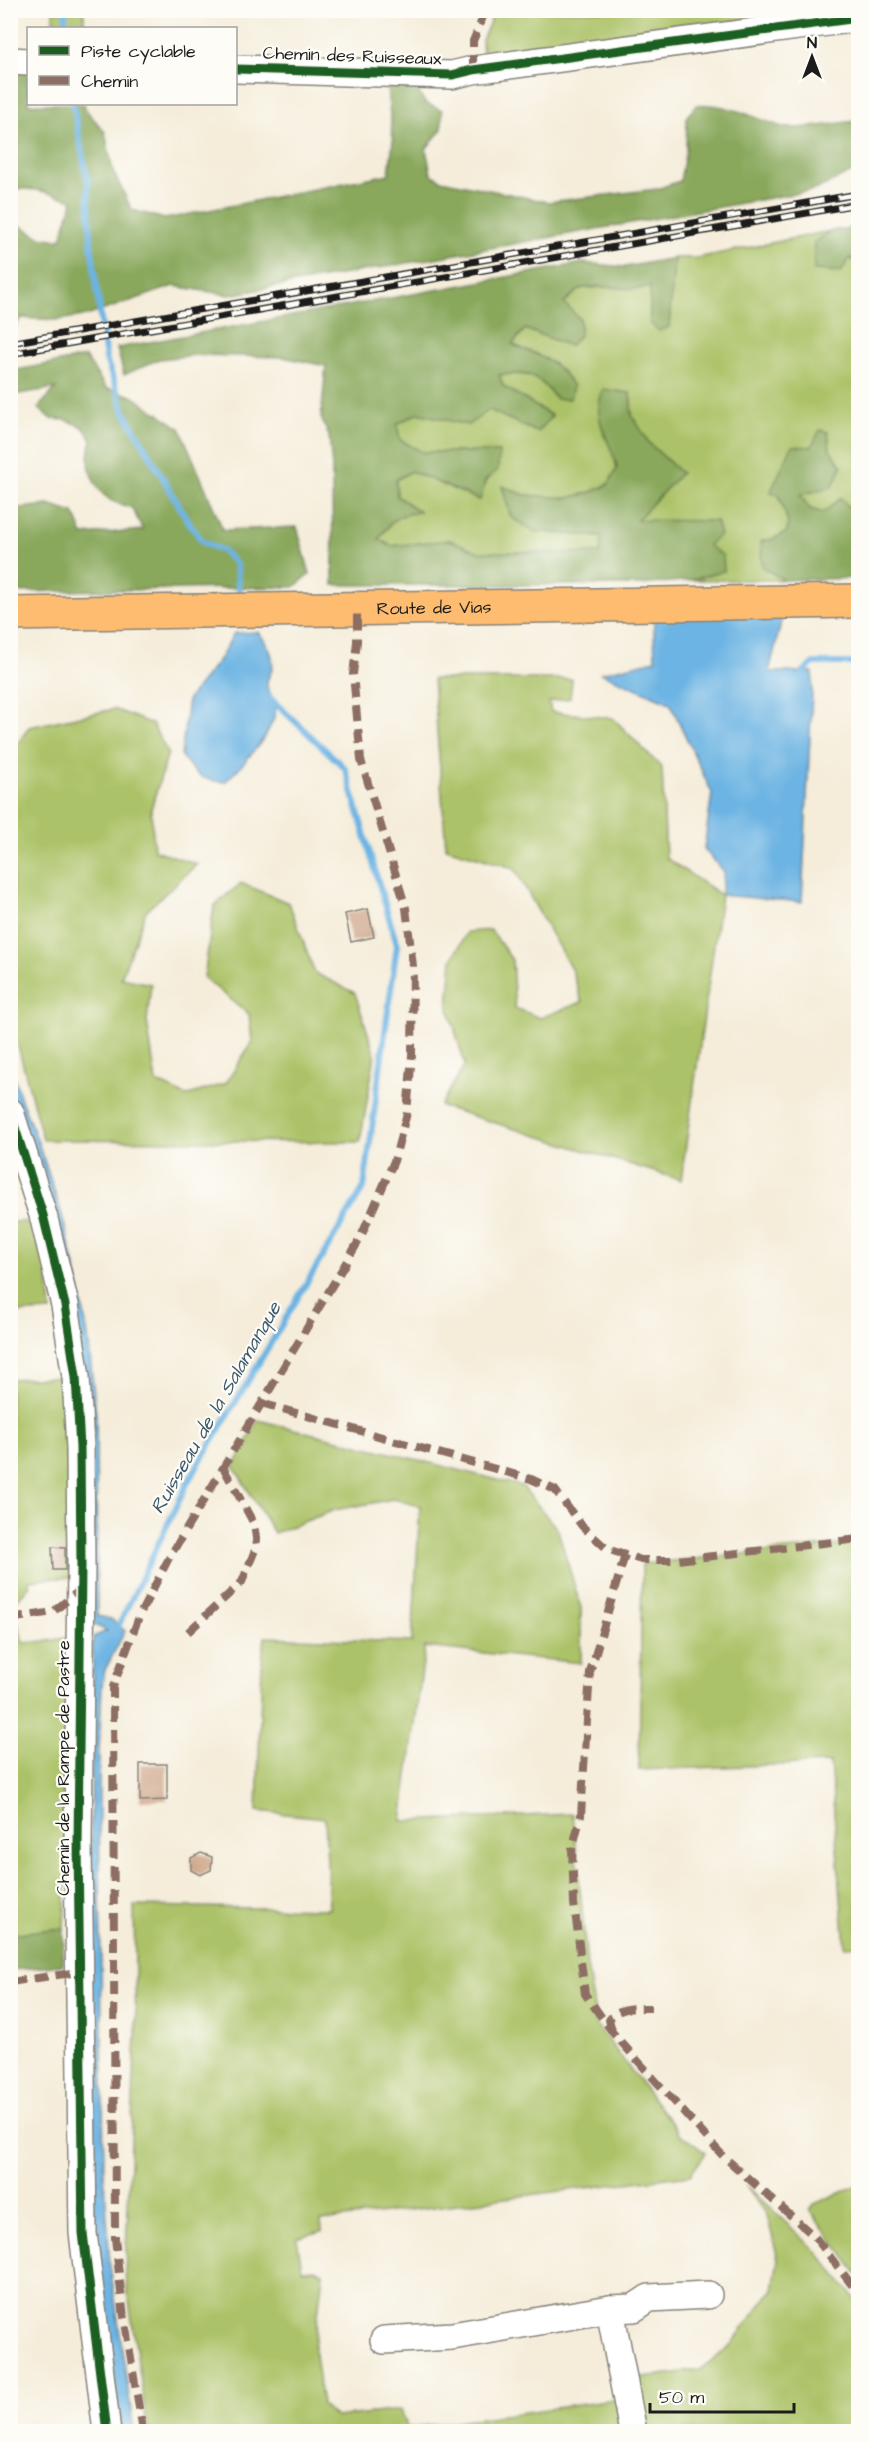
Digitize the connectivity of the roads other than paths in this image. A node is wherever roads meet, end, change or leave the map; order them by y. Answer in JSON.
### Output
{"nodes":[{"id":1,"x":858,"y":18,"type":"edge"},
{"id":2,"x":10,"y":61,"type":"edge"},
{"id":3,"x":27,"y":62,"type":"edge"},
{"id":4,"x":237,"y":69,"type":"edge"},
{"id":5,"x":858,"y":601,"type":"edge"},
{"id":6,"x":10,"y":614,"type":"edge"},
{"id":7,"x":10,"y":1112,"type":"edge"},
{"id":8,"x":708,"y":2295,"type":"dead end"},
{"id":9,"x":610,"y":2309,"type":"junction"},
{"id":10,"x":384,"y":2340,"type":"dead end"},
{"id":11,"x":107,"y":2432,"type":"edge"},
{"id":12,"x":633,"y":2432,"type":"edge"}],
"edges":[{"from":1,"to":4,"type":"street","name":"Chemin des Ruisseaux"},
{"from":2,"to":3,"type":"street"},
{"from":5,"to":6,"type":"main road","name":"Route de Vias"},
{"from":7,"to":11,"type":"street","name":"Chemin de la Rampe de Pastre"},
{"from":8,"to":9,"type":"street"},
{"from":9,"to":10,"type":"street"},
{"from":9,"to":12,"type":"street"}]}
